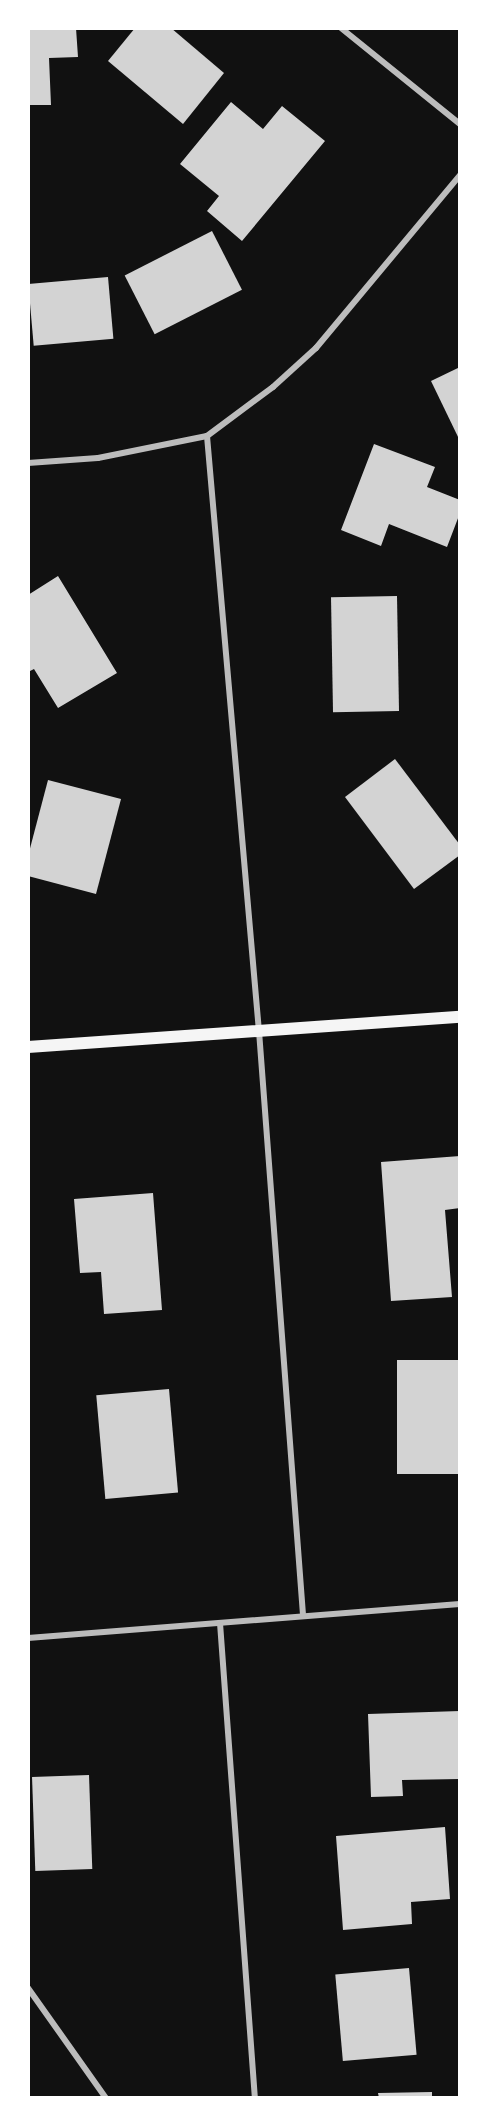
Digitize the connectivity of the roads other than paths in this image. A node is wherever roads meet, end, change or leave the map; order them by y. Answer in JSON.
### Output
{"nodes":[{"id":1,"x":340,"y":28,"type":"edge"},
{"id":2,"x":459,"y":124,"type":"edge"},
{"id":3,"x":459,"y":175,"type":"edge"},
{"id":4,"x":207,"y":436,"type":"junction"},
{"id":5,"x":28,"y":463,"type":"edge"},
{"id":6,"x":459,"y":1017,"type":"edge"},
{"id":7,"x":259,"y":1031,"type":"junction"},
{"id":8,"x":28,"y":1047,"type":"edge"},
{"id":9,"x":459,"y":1604,"type":"edge"},
{"id":10,"x":303,"y":1615,"type":"junction"},
{"id":11,"x":220,"y":1623,"type":"junction"},
{"id":12,"x":28,"y":1638,"type":"edge"},
{"id":13,"x":28,"y":1988,"type":"edge"},
{"id":14,"x":106,"y":2097,"type":"edge"},
{"id":15,"x":255,"y":2097,"type":"edge"}],
"edges":[{"from":1,"to":2,"type":"street"},
{"from":3,"to":4,"type":"street"},
{"from":4,"to":5,"type":"street"},
{"from":4,"to":7,"type":"street"},
{"from":6,"to":7,"type":"main road"},
{"from":7,"to":8,"type":"main road"},
{"from":7,"to":10,"type":"street"},
{"from":9,"to":10,"type":"street"},
{"from":10,"to":11,"type":"street"},
{"from":11,"to":12,"type":"street"},
{"from":11,"to":15,"type":"street"},
{"from":13,"to":14,"type":"street"}]}
